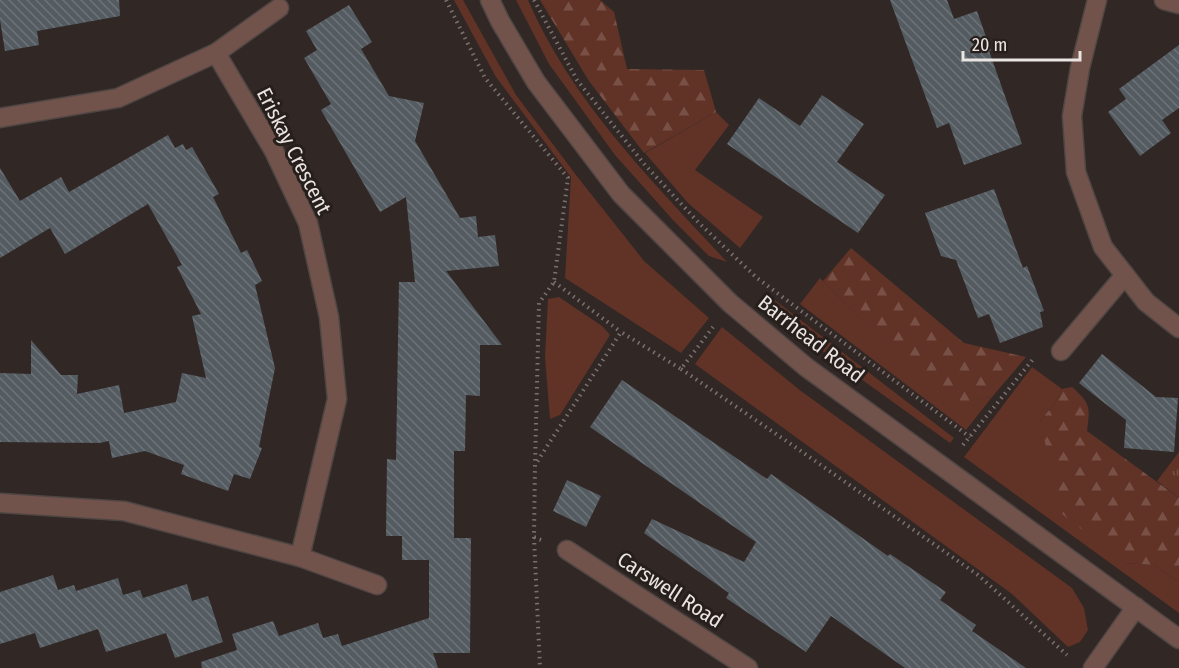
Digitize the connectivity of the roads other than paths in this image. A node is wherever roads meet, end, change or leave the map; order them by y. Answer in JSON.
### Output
{"nodes":[{"id":1,"x":490,"y":0,"type":"edge"},
{"id":2,"x":1097,"y":0,"type":"edge"},
{"id":3,"x":1164,"y":0,"type":"edge"},
{"id":4,"x":1179,"y":4,"type":"edge"},
{"id":5,"x":279,"y":8,"type":"dead end"},
{"id":6,"x":216,"y":53,"type":"junction"},
{"id":7,"x":0,"y":118,"type":"edge"},
{"id":8,"x":1125,"y":275,"type":"junction"},
{"id":9,"x":1179,"y":328,"type":"edge"},
{"id":10,"x":1061,"y":351,"type":"road end"},
{"id":11,"x":0,"y":504,"type":"edge"},
{"id":12,"x":567,"y":550,"type":"road end"},
{"id":13,"x":300,"y":557,"type":"junction"},
{"id":14,"x":377,"y":585,"type":"dead end"},
{"id":15,"x":1136,"y":606,"type":"junction"},
{"id":16,"x":1179,"y":639,"type":"edge"},
{"id":17,"x":748,"y":668,"type":"edge"},
{"id":18,"x":1093,"y":668,"type":"edge"}],
"edges":[{"from":1,"to":15,"type":"street","name":"Barrhead Road"},
{"from":2,"to":8,"type":"street"},
{"from":3,"to":4,"type":"street"},
{"from":5,"to":6,"type":"street"},
{"from":6,"to":7,"type":"street"},
{"from":6,"to":13,"type":"street","name":"Eriskay Crescent"},
{"from":8,"to":9,"type":"street"},
{"from":8,"to":10,"type":"street"},
{"from":11,"to":13,"type":"street"},
{"from":12,"to":17,"type":"street","name":"Carswell Road"},
{"from":13,"to":14,"type":"street"},
{"from":15,"to":16,"type":"street","name":"Barrhead Road"},
{"from":15,"to":18,"type":"street"}]}
